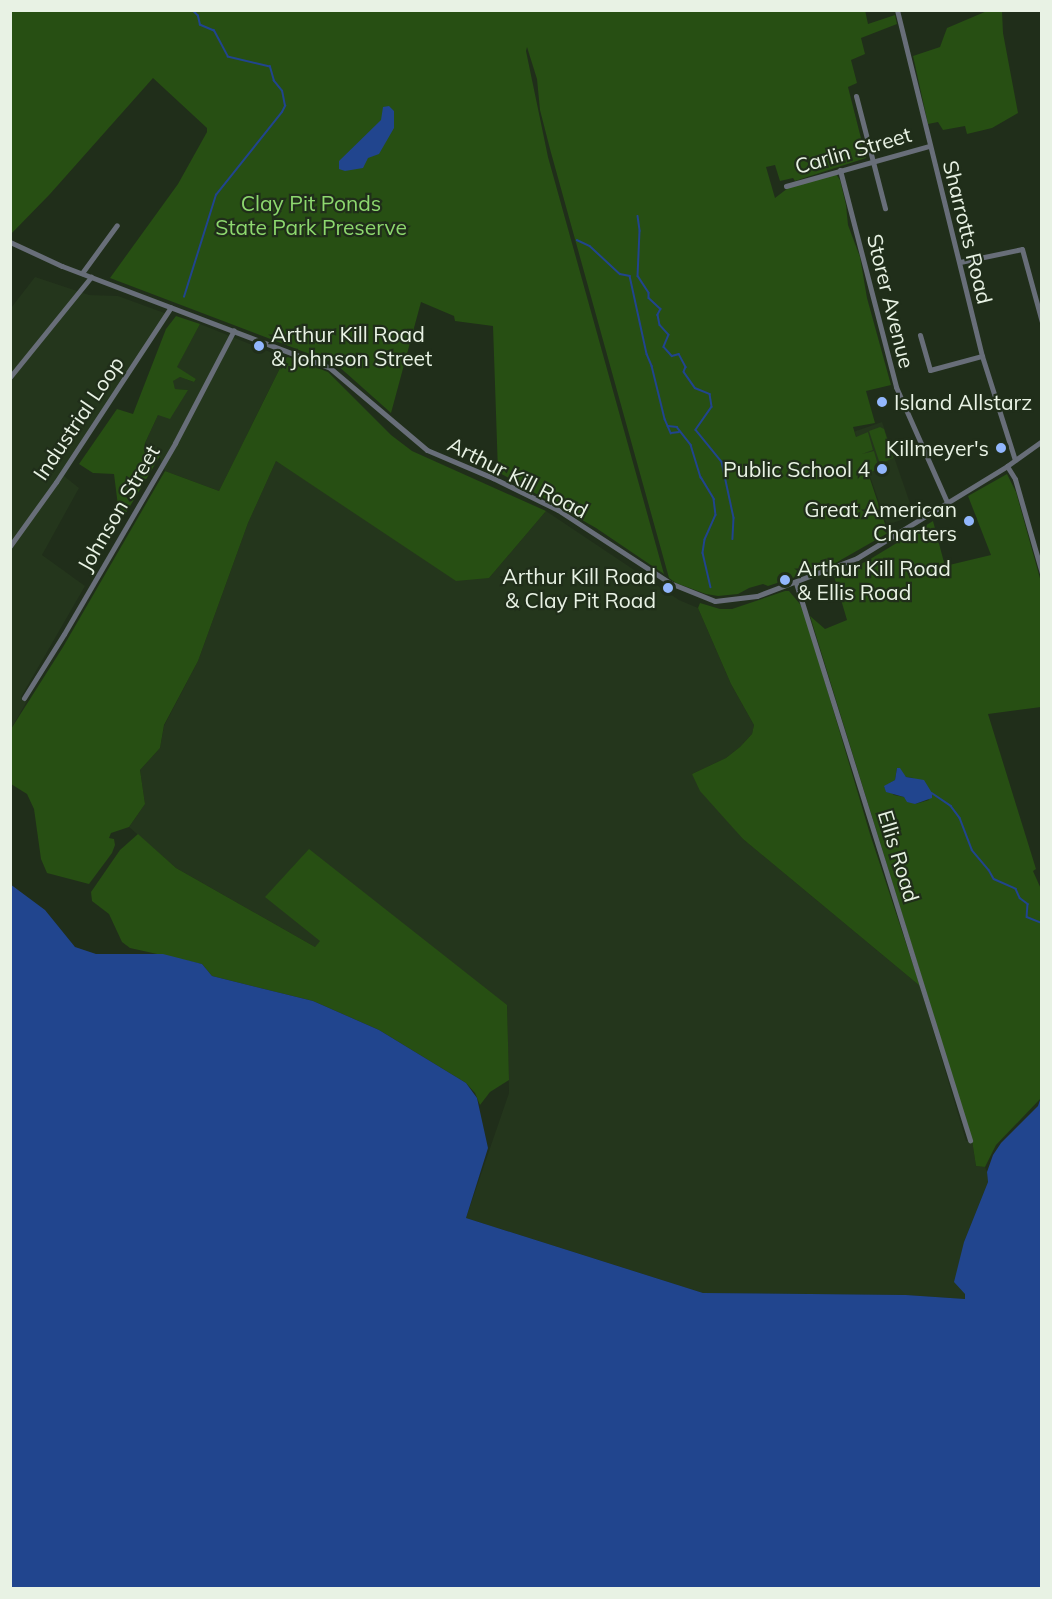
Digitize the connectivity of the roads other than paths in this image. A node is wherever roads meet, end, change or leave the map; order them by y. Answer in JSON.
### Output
{"nodes":[{"id":1,"x":897,"y":10,"type":"edge"},
{"id":2,"x":856,"y":96,"type":"dead end"},
{"id":3,"x":929,"y":146,"type":"junction"},
{"id":4,"x":873,"y":161,"type":"junction"},
{"id":5,"x":840,"y":170,"type":"junction"},
{"id":6,"x":786,"y":186,"type":"dead end"},
{"id":7,"x":885,"y":208,"type":"dead end"},
{"id":8,"x":117,"y":225,"type":"dead end"},
{"id":9,"x":10,"y":242,"type":"edge"},
{"id":10,"x":960,"y":262,"type":"junction"},
{"id":11,"x":82,"y":273,"type":"junction"},
{"id":12,"x":92,"y":277,"type":"junction"},
{"id":13,"x":171,"y":307,"type":"junction"},
{"id":14,"x":1041,"y":322,"type":"edge"},
{"id":15,"x":234,"y":330,"type":"junction"},
{"id":16,"x":920,"y":335,"type":"dead end"},
{"id":17,"x":982,"y":356,"type":"junction"},
{"id":18,"x":10,"y":377,"type":"edge"},
{"id":19,"x":1041,"y":441,"type":"edge"},
{"id":20,"x":1015,"y":460,"type":"junction"},
{"id":21,"x":1007,"y":466,"type":"junction"},
{"id":22,"x":947,"y":502,"type":"junction"},
{"id":23,"x":10,"y":546,"type":"edge"},
{"id":24,"x":1041,"y":573,"type":"edge"},
{"id":25,"x":796,"y":583,"type":"junction"},
{"id":26,"x":24,"y":698,"type":"dead end"},
{"id":27,"x":970,"y":1140,"type":"dead end"}],
"edges":[{"from":1,"to":3,"type":"street","name":"Sharrotts Road"},
{"from":2,"to":4,"type":"street"},
{"from":3,"to":4,"type":"street","name":"Carlin Street"},
{"from":3,"to":10,"type":"street","name":"Sharrotts Road"},
{"from":4,"to":5,"type":"street","name":"Carlin Street"},
{"from":4,"to":7,"type":"street"},
{"from":5,"to":6,"type":"street","name":"Carlin Street"},
{"from":5,"to":22,"type":"street","name":"Storer Avenue"},
{"from":8,"to":11,"type":"street"},
{"from":9,"to":11,"type":"street","name":"Arthur Kill Road"},
{"from":10,"to":14,"type":"street"},
{"from":10,"to":17,"type":"street","name":"Sharrotts Road"},
{"from":11,"to":12,"type":"street","name":"Arthur Kill Road"},
{"from":12,"to":13,"type":"street","name":"Arthur Kill Road"},
{"from":12,"to":18,"type":"street"},
{"from":13,"to":15,"type":"street","name":"Arthur Kill Road"},
{"from":13,"to":23,"type":"street","name":"Industrial Loop"},
{"from":15,"to":25,"type":"street","name":"Arthur Kill Road"},
{"from":15,"to":26,"type":"street","name":"Johnson Street"},
{"from":16,"to":17,"type":"street"},
{"from":17,"to":20,"type":"street","name":"Sharrotts Road"},
{"from":19,"to":20,"type":"street","name":"Arthur Kill Road"},
{"from":20,"to":21,"type":"street","name":"Arthur Kill Road"},
{"from":21,"to":22,"type":"street","name":"Arthur Kill Road"},
{"from":21,"to":24,"type":"street"},
{"from":22,"to":25,"type":"street","name":"Arthur Kill Road"},
{"from":25,"to":27,"type":"street","name":"Ellis Road"}]}
